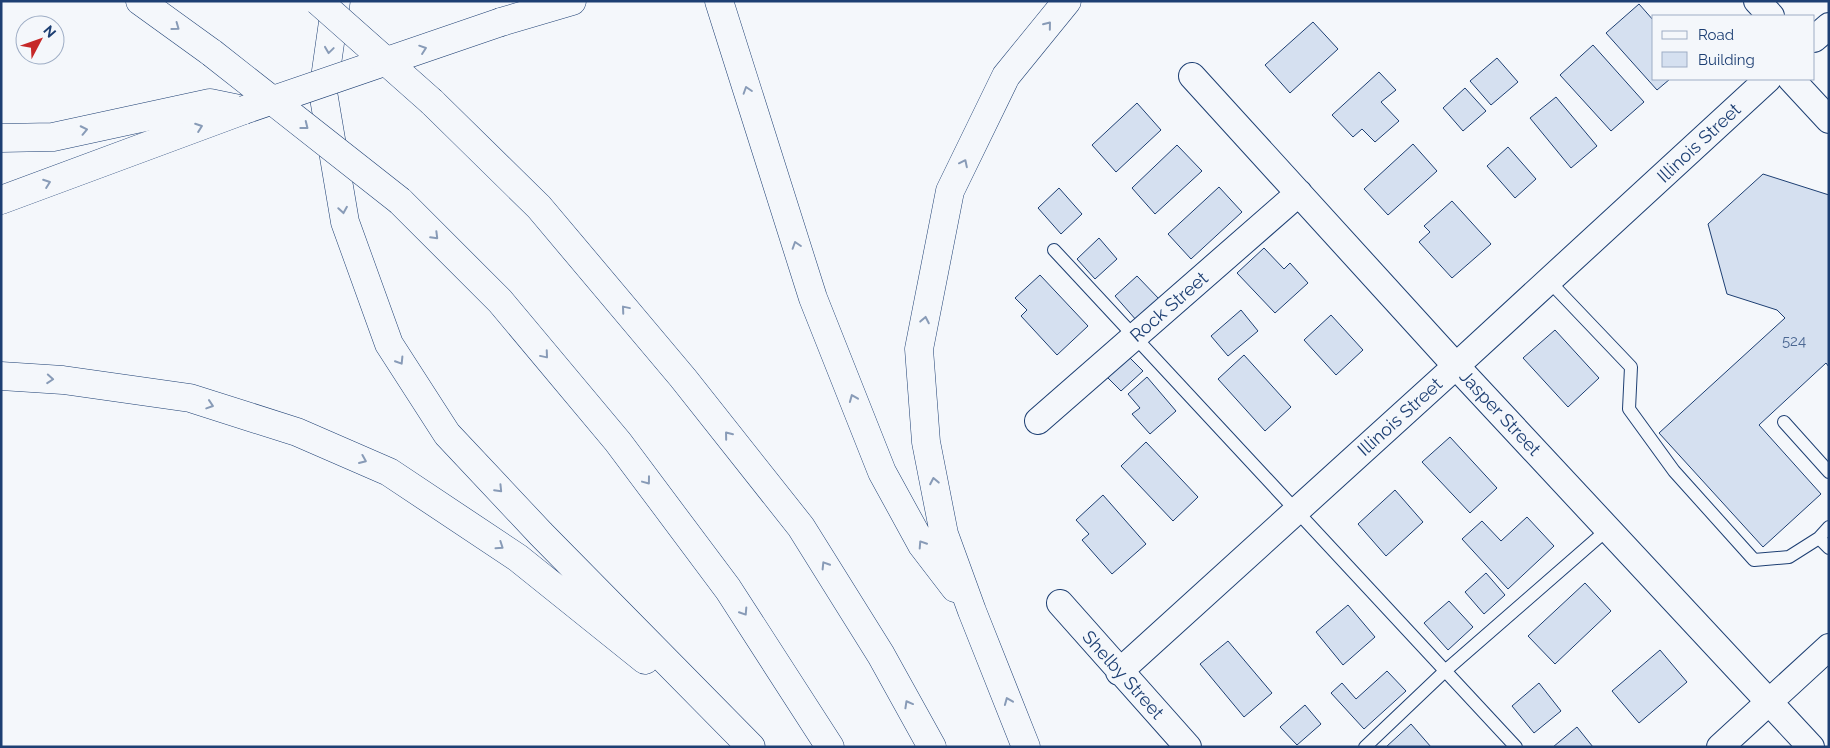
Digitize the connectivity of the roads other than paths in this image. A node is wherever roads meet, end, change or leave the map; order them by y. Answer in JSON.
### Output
{"nodes":[{"id":1,"x":140,"y":1,"type":"edge"},
{"id":2,"x":318,"y":1,"type":"edge"},
{"id":3,"x":336,"y":1,"type":"edge"},
{"id":4,"x":572,"y":1,"type":"edge"},
{"id":5,"x":718,"y":1,"type":"edge"},
{"id":6,"x":1067,"y":1,"type":"edge"},
{"id":7,"x":1757,"y":1,"type":"edge"},
{"id":8,"x":1770,"y":15,"type":"edge"},
{"id":9,"x":1829,"y":26,"type":"edge"},
{"id":10,"x":1815,"y":38,"type":"edge"},
{"id":11,"x":1192,"y":76,"type":"dead end"},
{"id":12,"x":1767,"y":80,"type":"edge"},
{"id":13,"x":1792,"y":80,"type":"edge"},
{"id":14,"x":244,"y":110,"type":"junction"},
{"id":15,"x":1829,"y":120,"type":"edge"},
{"id":16,"x":1,"y":138,"type":"edge"},
{"id":17,"x":1299,"y":193,"type":"junction"},
{"id":18,"x":1,"y":200,"type":"edge"},
{"id":19,"x":1054,"y":250,"type":"dead end"},
{"id":20,"x":1549,"y":280,"type":"junction"},
{"id":21,"x":1135,"y":337,"type":"junction"},
{"id":22,"x":1456,"y":366,"type":"junction"},
{"id":23,"x":1,"y":376,"type":"edge"},
{"id":24,"x":1038,"y":421,"type":"dead end"},
{"id":25,"x":1784,"y":422,"type":"dead end"},
{"id":26,"x":1829,"y":472,"type":"edge"},
{"id":27,"x":1296,"y":511,"type":"junction"},
{"id":28,"x":1829,"y":527,"type":"edge"},
{"id":29,"x":1608,"y":529,"type":"junction"},
{"id":30,"x":1818,"y":538,"type":"junction"},
{"id":31,"x":1829,"y":548,"type":"edge"},
{"id":32,"x":1060,"y":604,"type":"dead end"},
{"id":33,"x":972,"y":612,"type":"junction"},
{"id":34,"x":1829,"y":647,"type":"edge"},
{"id":35,"x":1445,"y":671,"type":"junction"},
{"id":36,"x":1119,"y":672,"type":"junction"},
{"id":37,"x":1769,"y":702,"type":"junction"},
{"id":38,"x":749,"y":744,"type":"edge"},
{"id":39,"x":830,"y":747,"type":"edge"},
{"id":40,"x":932,"y":747,"type":"edge"},
{"id":41,"x":1026,"y":747,"type":"edge"},
{"id":42,"x":1188,"y":747,"type":"edge"},
{"id":43,"x":1365,"y":747,"type":"edge"},
{"id":44,"x":1516,"y":747,"type":"edge"},
{"id":45,"x":1720,"y":747,"type":"edge"},
{"id":46,"x":1810,"y":747,"type":"edge"}],
"edges":[{"from":1,"to":39,"type":"main road","one_way":true,"bridge":true},
{"from":40,"to":2,"type":"main road","one_way":true,"bridge":true},
{"from":3,"to":38,"type":"main road","one_way":true},
{"from":14,"to":4,"type":"main road","one_way":true,"bridge":true},
{"from":33,"to":5,"type":"main road","one_way":true},
{"from":33,"to":6,"type":"main road","one_way":true},
{"from":7,"to":8,"type":"street"},
{"from":9,"to":10,"type":"street"},
{"from":11,"to":17,"type":"street","name":"Jasper Street"},
{"from":12,"to":20,"type":"street","name":"Illinois Street"},
{"from":13,"to":15,"type":"street"},
{"from":16,"to":14,"type":"main road","one_way":true},
{"from":18,"to":14,"type":"main road","one_way":true},
{"from":17,"to":21,"type":"street","name":"Rock Street"},
{"from":17,"to":22,"type":"street","name":"Jasper Street"},
{"from":19,"to":21,"type":"lane"},
{"from":20,"to":22,"type":"street","name":"Illinois Street"},
{"from":20,"to":30,"type":"lane"},
{"from":21,"to":24,"type":"street","name":"Rock Street"},
{"from":21,"to":27,"type":"lane"},
{"from":22,"to":27,"type":"street","name":"Illinois Street"},
{"from":22,"to":29,"type":"street","name":"Jasper Street"},
{"from":23,"to":38,"type":"main road","one_way":true},
{"from":25,"to":26,"type":"lane"},
{"from":27,"to":35,"type":"lane"},
{"from":27,"to":36,"type":"street","name":"Illinois Street"},
{"from":28,"to":30,"type":"lane"},
{"from":29,"to":35,"type":"lane"},
{"from":29,"to":37,"type":"street","name":"Jasper Street"},
{"from":30,"to":31,"type":"lane"},
{"from":32,"to":36,"type":"street","name":"Shelby Street"},
{"from":41,"to":33,"type":"main road","one_way":true},
{"from":34,"to":37,"type":"street"},
{"from":35,"to":43,"type":"lane"},
{"from":35,"to":44,"type":"lane"},
{"from":36,"to":42,"type":"street","name":"Shelby Street"},
{"from":37,"to":45,"type":"street"},
{"from":37,"to":46,"type":"street","name":"Jasper Street"}]}
